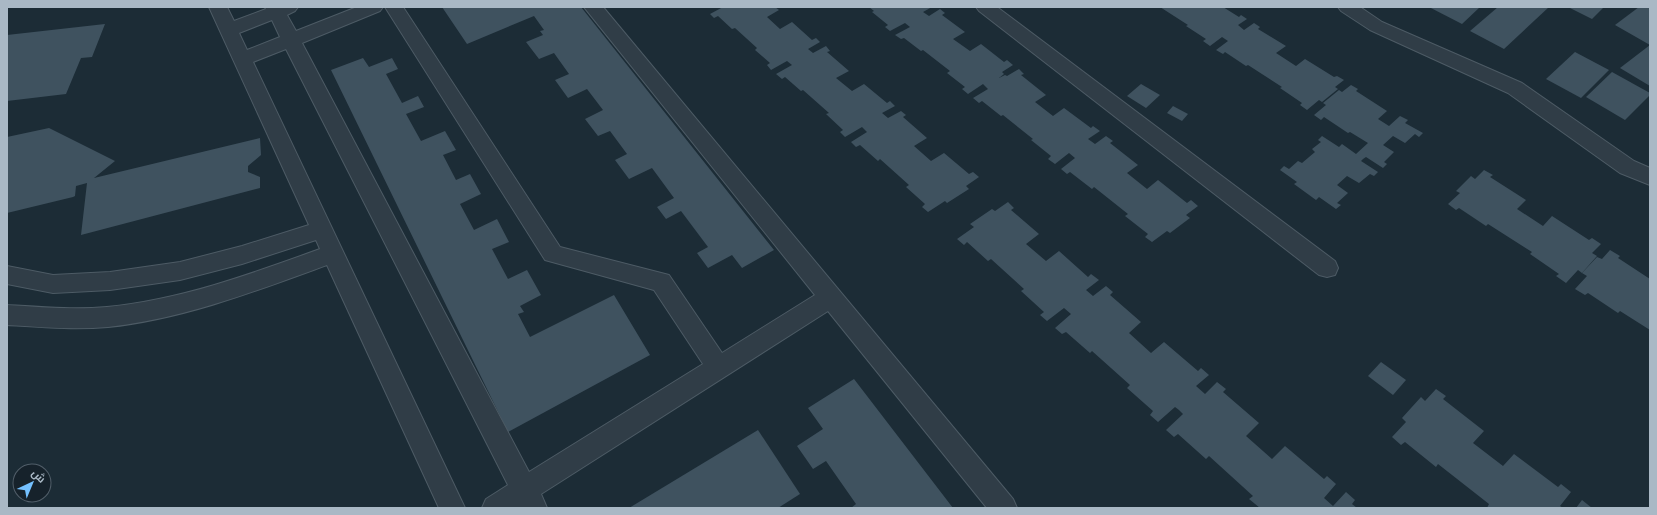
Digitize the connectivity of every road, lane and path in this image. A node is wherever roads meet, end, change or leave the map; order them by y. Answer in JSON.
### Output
{"nodes":[{"id":1,"x":218,"y":7,"type":"edge"},
{"id":2,"x":374,"y":7,"type":"edge"},
{"id":3,"x":394,"y":7,"type":"edge"},
{"id":4,"x":592,"y":7,"type":"edge"},
{"id":5,"x":985,"y":7,"type":"edge"},
{"id":6,"x":1347,"y":7,"type":"edge"},
{"id":7,"x":280,"y":9,"type":"edge"},
{"id":8,"x":229,"y":30,"type":"junction"},
{"id":9,"x":291,"y":40,"type":"junction"},
{"id":10,"x":243,"y":59,"type":"junction"},
{"id":11,"x":1650,"y":177,"type":"edge"},
{"id":12,"x":322,"y":229,"type":"junction"},
{"id":13,"x":333,"y":254,"type":"junction"},
{"id":14,"x":1327,"y":268,"type":"dead end"},
{"id":15,"x":7,"y":275,"type":"edge"},
{"id":16,"x":831,"y":297,"type":"junction"},
{"id":17,"x":7,"y":315,"type":"edge"},
{"id":18,"x":719,"y":368,"type":"junction"},
{"id":19,"x":529,"y":499,"type":"edge"},
{"id":20,"x":452,"y":508,"type":"edge"},
{"id":21,"x":495,"y":508,"type":"edge"},
{"id":22,"x":1004,"y":508,"type":"edge"}],
"edges":[{"from":1,"to":8,"type":"street"},
{"from":2,"to":9,"type":"street"},
{"from":3,"to":18,"type":"street"},
{"from":4,"to":16,"type":"street"},
{"from":5,"to":14,"type":"street"},
{"from":6,"to":11,"type":"street"},
{"from":7,"to":8,"type":"street"},
{"from":7,"to":9,"type":"street"},
{"from":8,"to":10,"type":"street"},
{"from":9,"to":10,"type":"street"},
{"from":9,"to":19,"type":"street"},
{"from":10,"to":12,"type":"street"},
{"from":12,"to":13,"type":"street"},
{"from":12,"to":15,"type":"street"},
{"from":13,"to":17,"type":"street"},
{"from":13,"to":20,"type":"street"},
{"from":16,"to":18,"type":"street"},
{"from":16,"to":22,"type":"street"},
{"from":18,"to":19,"type":"street"},
{"from":19,"to":21,"type":"street"}]}
